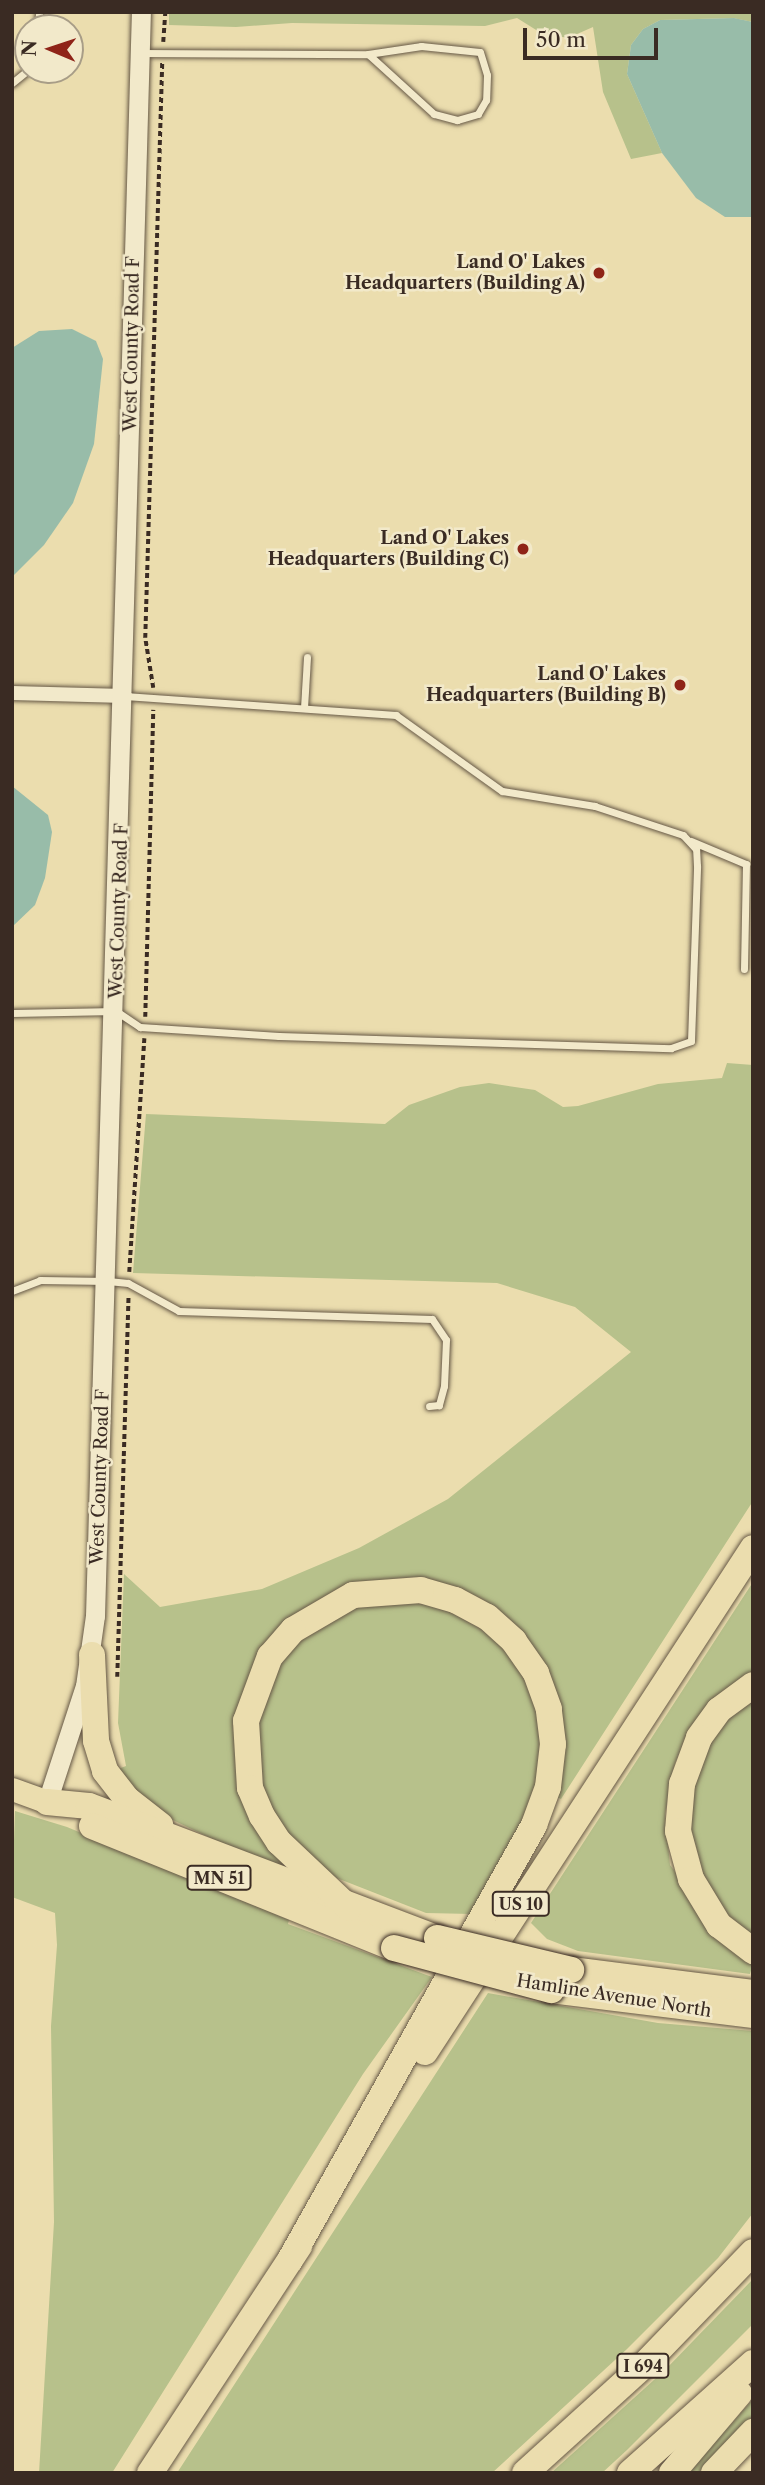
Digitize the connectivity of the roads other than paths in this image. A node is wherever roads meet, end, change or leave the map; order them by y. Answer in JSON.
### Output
{"nodes":[{"id":1,"x":141,"y":12,"type":"edge"},
{"id":2,"x":140,"y":53,"type":"junction"},
{"id":3,"x":368,"y":54,"type":"junction"},
{"id":4,"x":307,"y":657,"type":"dead end"},
{"id":5,"x":12,"y":693,"type":"edge"},
{"id":6,"x":125,"y":696,"type":"junction"},
{"id":7,"x":304,"y":708,"type":"junction"},
{"id":8,"x":691,"y":841,"type":"junction"},
{"id":9,"x":744,"y":969,"type":"dead end"},
{"id":10,"x":116,"y":1012,"type":"junction"},
{"id":11,"x":12,"y":1013,"type":"edge"},
{"id":12,"x":108,"y":1281,"type":"junction"},
{"id":13,"x":12,"y":1292,"type":"edge"},
{"id":14,"x":429,"y":1406,"type":"dead end"},
{"id":15,"x":753,"y":1548,"type":"edge"},
{"id":16,"x":92,"y":1655,"type":"junction"},
{"id":17,"x":753,"y":1685,"type":"edge"},
{"id":18,"x":12,"y":1789,"type":"edge"},
{"id":19,"x":47,"y":1802,"type":"junction"},
{"id":20,"x":177,"y":1840,"type":"junction"},
{"id":21,"x":349,"y":1908,"type":"junction"},
{"id":22,"x":753,"y":1951,"type":"edge"},
{"id":23,"x":753,"y":1993,"type":"edge"},
{"id":24,"x":753,"y":2015,"type":"edge"},
{"id":25,"x":753,"y":2252,"type":"edge"},
{"id":26,"x":290,"y":2260,"type":"junction"},
{"id":27,"x":753,"y":2363,"type":"edge"},
{"id":28,"x":753,"y":2377,"type":"edge"},
{"id":29,"x":753,"y":2432,"type":"edge"},
{"id":30,"x":150,"y":2473,"type":"edge"},
{"id":31,"x":525,"y":2473,"type":"edge"},
{"id":32,"x":630,"y":2473,"type":"edge"},
{"id":33,"x":672,"y":2473,"type":"edge"},
{"id":34,"x":714,"y":2473,"type":"edge"}],
"edges":[{"from":1,"to":2,"type":"street","name":"West County Road F"},
{"from":2,"to":3,"type":"lane"},
{"from":2,"to":6,"type":"street","name":"West County Road F"},
{"from":3,"to":3,"type":"lane"},
{"from":4,"to":7,"type":"lane"},
{"from":5,"to":6,"type":"street"},
{"from":6,"to":7,"type":"lane"},
{"from":6,"to":10,"type":"street","name":"West County Road F"},
{"from":7,"to":8,"type":"lane"},
{"from":8,"to":9,"type":"lane"},
{"from":8,"to":10,"type":"lane"},
{"from":10,"to":11,"type":"lane"},
{"from":10,"to":12,"type":"street","name":"West County Road F"},
{"from":12,"to":13,"type":"lane"},
{"from":12,"to":14,"type":"lane"},
{"from":12,"to":16,"type":"street","name":"West County Road F"},
{"from":15,"to":26,"type":"highway","number":"US 10"},
{"from":16,"to":19,"type":"street","name":"West County Road F"},
{"from":16,"to":20,"type":"highway"},
{"from":17,"to":22,"type":"highway"},
{"from":18,"to":19,"type":"main road","name":"Hamline Avenue North"},
{"from":19,"to":20,"type":"highway","name":"Hamline Avenue North","number":"MN 51"},
{"from":19,"to":24,"type":"highway","name":"Hamline Avenue North","number":"MN 51","bridge":true},
{"from":20,"to":21,"type":"highway","name":"Hamline Avenue North","number":"MN 51"},
{"from":21,"to":23,"type":"highway","name":"Hamline Avenue North","number":"MN 51","bridge":true},
{"from":21,"to":26,"type":"highway"},
{"from":25,"to":31,"type":"highway","number":"I 694"},
{"from":26,"to":30,"type":"highway","number":"US 10"},
{"from":27,"to":32,"type":"highway"},
{"from":28,"to":33,"type":"highway"},
{"from":29,"to":34,"type":"highway"}]}
